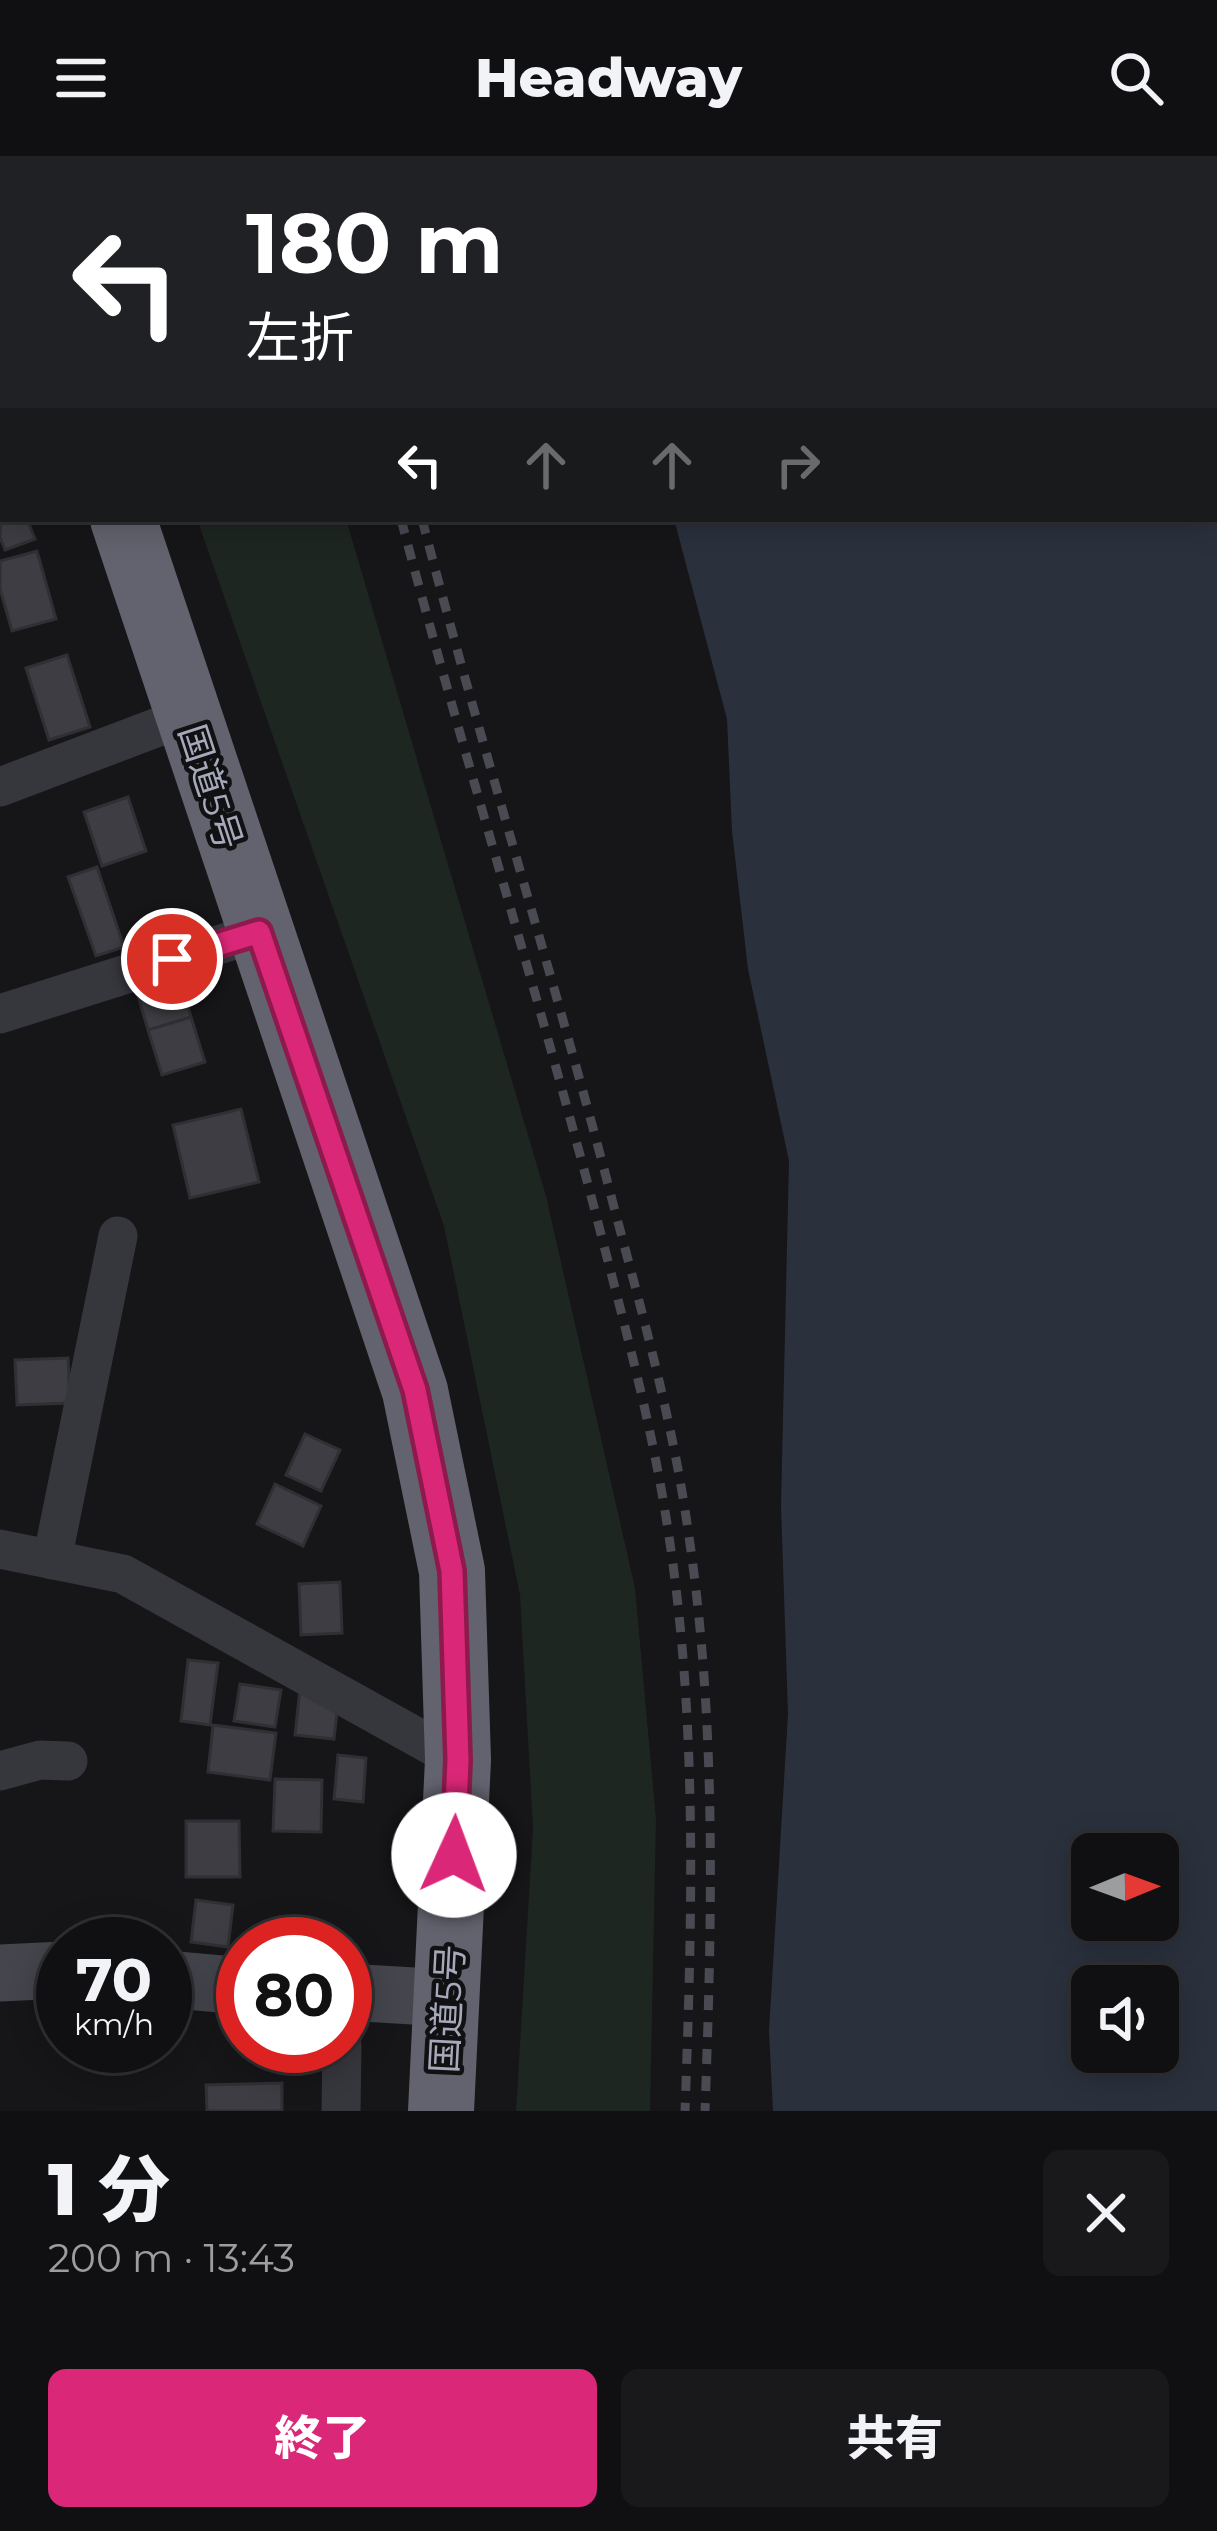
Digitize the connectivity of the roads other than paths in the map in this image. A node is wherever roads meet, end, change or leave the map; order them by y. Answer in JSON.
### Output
{"nodes":[{"id":1,"x":124,"y":522,"type":"edge"},
{"id":2,"x":188,"y":716,"type":"junction"},
{"id":3,"x":0,"y":787,"type":"edge"},
{"id":4,"x":259,"y":932,"type":"junction"},
{"id":5,"x":0,"y":1014,"type":"edge"},
{"id":6,"x":118,"y":1236,"type":"dead end"},
{"id":7,"x":0,"y":1549,"type":"edge"},
{"id":8,"x":52,"y":1560,"type":"junction"},
{"id":9,"x":458,"y":1760,"type":"junction"},
{"id":10,"x":68,"y":1761,"type":"dead end"},
{"id":11,"x":0,"y":1772,"type":"edge"},
{"id":12,"x":36,"y":1971,"type":"edge"},
{"id":13,"x":0,"y":1973,"type":"edge"},
{"id":14,"x":372,"y":1994,"type":"edge"},
{"id":15,"x":448,"y":1998,"type":"junction"},
{"id":16,"x":342,"y":2073,"type":"edge"},
{"id":17,"x":341,"y":2111,"type":"edge"},
{"id":18,"x":441,"y":2111,"type":"edge"}],
"edges":[{"from":1,"to":2,"type":"highway","name":"国道5号"},
{"from":2,"to":3,"type":"street"},
{"from":2,"to":4,"type":"highway","name":"国道5号"},
{"from":4,"to":5,"type":"street"},
{"from":4,"to":9,"type":"highway","name":"国道5号"},
{"from":6,"to":8,"type":"street"},
{"from":7,"to":8,"type":"street"},
{"from":8,"to":9,"type":"street"},
{"from":9,"to":15,"type":"highway","name":"国道5号"},
{"from":10,"to":11,"type":"street"},
{"from":12,"to":13,"type":"street"},
{"from":14,"to":15,"type":"street"},
{"from":15,"to":18,"type":"highway","name":"国道5号"},
{"from":16,"to":17,"type":"street"}]}
